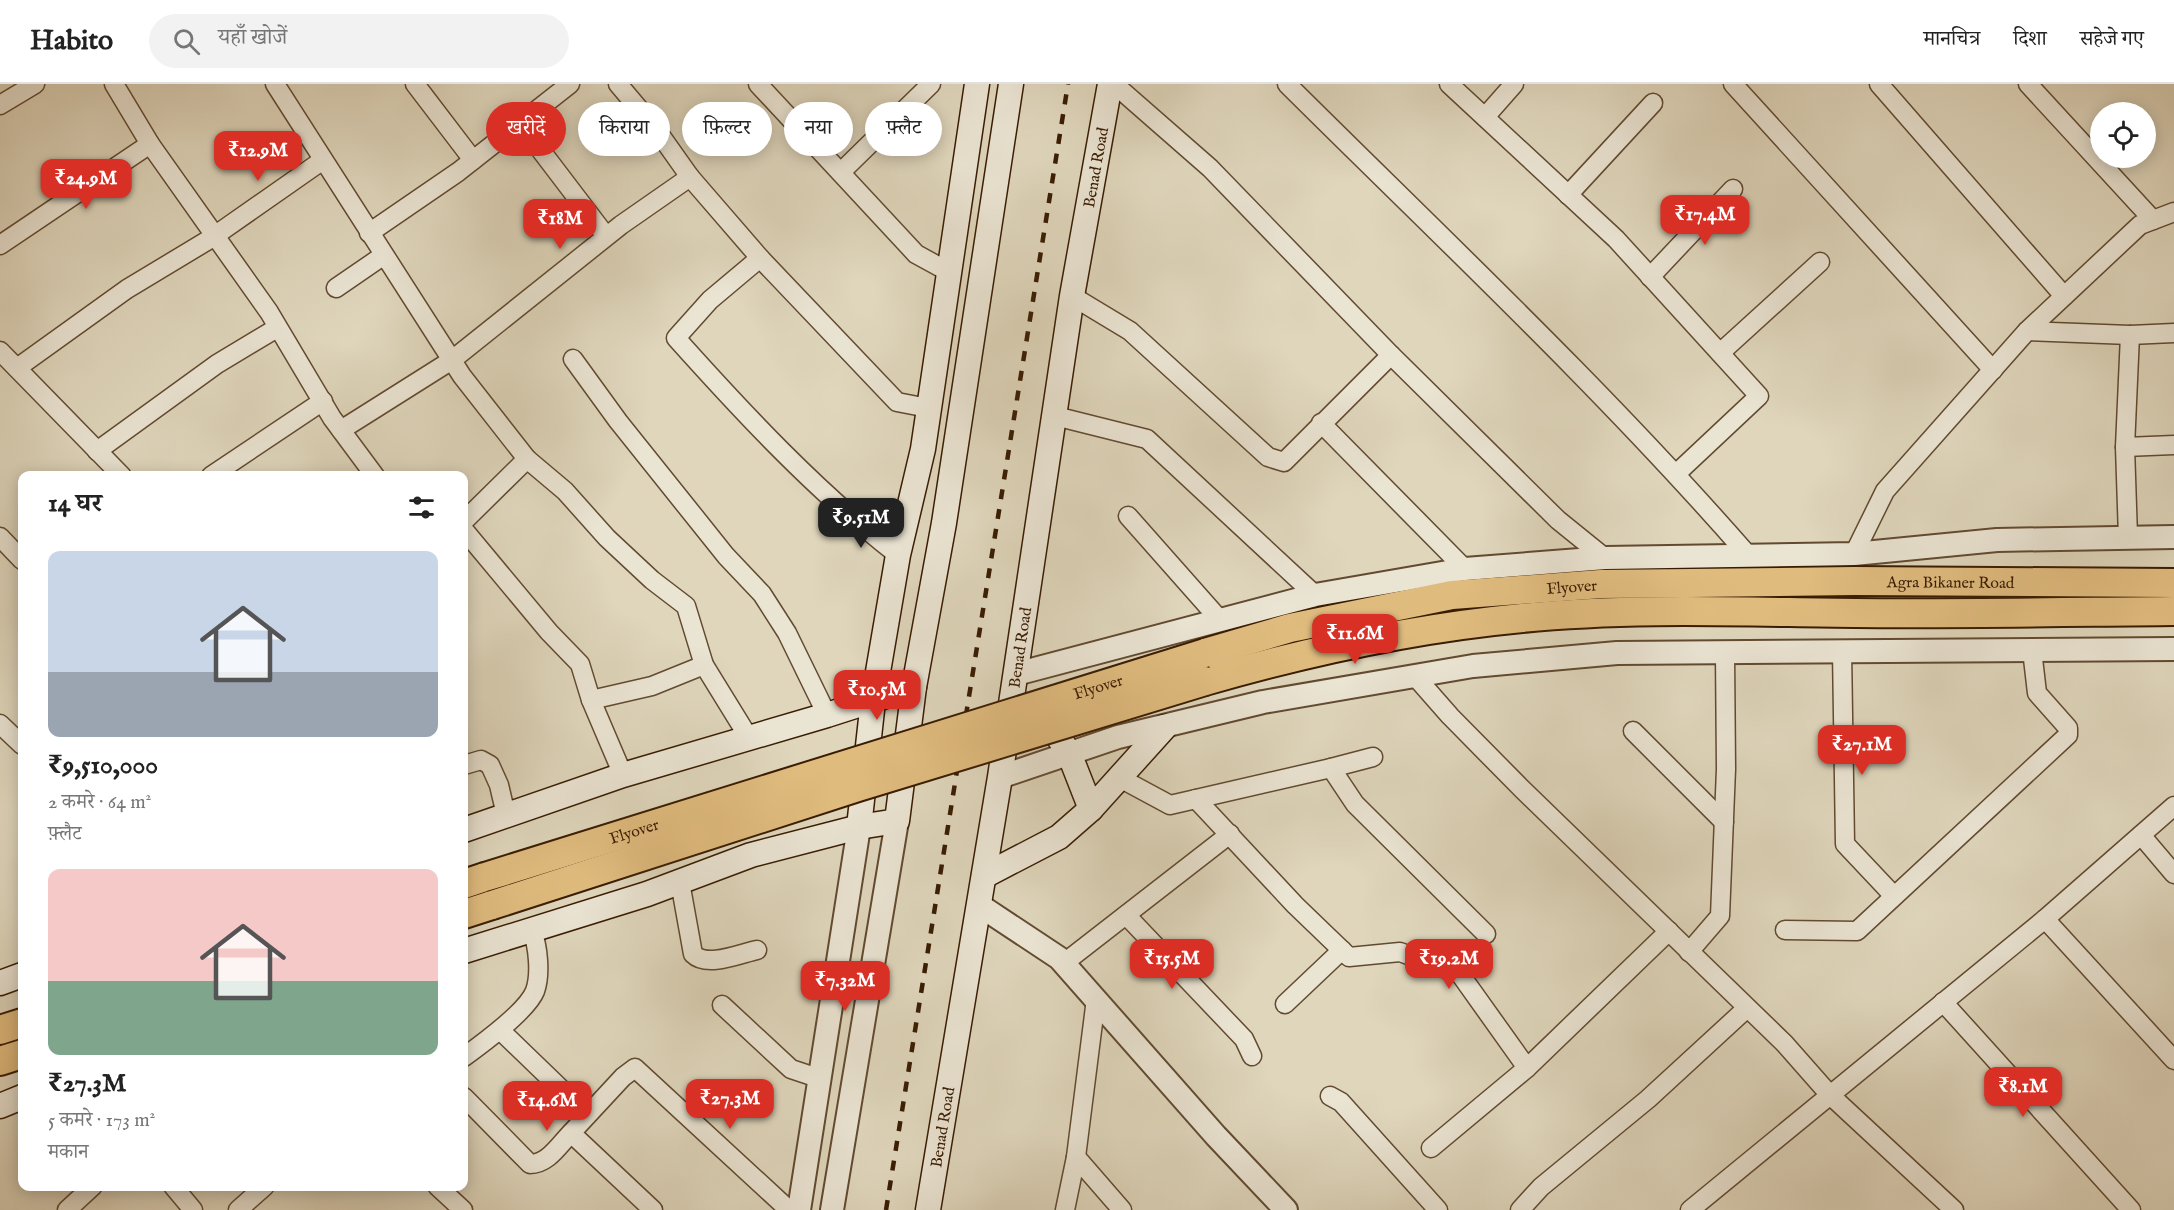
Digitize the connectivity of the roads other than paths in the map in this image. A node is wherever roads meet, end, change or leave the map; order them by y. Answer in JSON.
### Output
{"nodes":[{"id":1,"x":35,"y":84,"type":"edge"},
{"id":2,"x":114,"y":84,"type":"edge"},
{"id":3,"x":275,"y":84,"type":"edge"},
{"id":4,"x":415,"y":84,"type":"edge"},
{"id":5,"x":570,"y":84,"type":"edge"},
{"id":6,"x":618,"y":84,"type":"edge"},
{"id":7,"x":758,"y":84,"type":"edge"},
{"id":8,"x":931,"y":84,"type":"edge"},
{"id":9,"x":977,"y":84,"type":"edge"},
{"id":10,"x":1011,"y":84,"type":"edge"},
{"id":11,"x":1112,"y":84,"type":"edge"},
{"id":12,"x":1287,"y":84,"type":"edge"},
{"id":13,"x":1449,"y":84,"type":"edge"},
{"id":14,"x":1514,"y":84,"type":"edge"},
{"id":15,"x":1733,"y":84,"type":"edge"},
{"id":16,"x":1879,"y":84,"type":"edge"},
{"id":17,"x":2028,"y":84,"type":"edge"},
{"id":18,"x":547,"y":102,"type":"edge"},
{"id":19,"x":1653,"y":104,"type":"dead end"},
{"id":20,"x":0,"y":105,"type":"edge"},
{"id":21,"x":1485,"y":117,"type":"junction"},
{"id":22,"x":150,"y":144,"type":"junction"},
{"id":23,"x":486,"y":150,"type":"edge"},
{"id":24,"x":545,"y":156,"type":"edge"},
{"id":25,"x":323,"y":160,"type":"junction"},
{"id":26,"x":473,"y":160,"type":"junction"},
{"id":27,"x":841,"y":172,"type":"junction"},
{"id":28,"x":690,"y":177,"type":"junction"},
{"id":29,"x":1733,"y":189,"type":"dead end"},
{"id":30,"x":1569,"y":195,"type":"junction"},
{"id":31,"x":2174,"y":212,"type":"edge"},
{"id":32,"x":2153,"y":220,"type":"junction"},
{"id":33,"x":369,"y":233,"type":"junction"},
{"id":34,"x":214,"y":236,"type":"junction"},
{"id":35,"x":606,"y":236,"type":"junction"},
{"id":36,"x":0,"y":245,"type":"edge"},
{"id":37,"x":384,"y":255,"type":"junction"},
{"id":38,"x":760,"y":258,"type":"junction"},
{"id":39,"x":1820,"y":262,"type":"dead end"},
{"id":40,"x":949,"y":272,"type":"junction"},
{"id":41,"x":1650,"y":277,"type":"junction"},
{"id":42,"x":336,"y":288,"type":"dead end"},
{"id":43,"x":1072,"y":296,"type":"junction"},
{"id":44,"x":2064,"y":296,"type":"junction"},
{"id":45,"x":278,"y":328,"type":"junction"},
{"id":46,"x":2027,"y":331,"type":"junction"},
{"id":47,"x":2174,"y":333,"type":"edge"},
{"id":48,"x":2130,"y":334,"type":"junction"},
{"id":49,"x":0,"y":351,"type":"edge"},
{"id":50,"x":1720,"y":353,"type":"junction"},
{"id":51,"x":1391,"y":355,"type":"junction"},
{"id":52,"x":573,"y":359,"type":"dead end"},
{"id":53,"x":452,"y":360,"type":"junction"},
{"id":54,"x":17,"y":368,"type":"junction"},
{"id":55,"x":1993,"y":369,"type":"junction"},
{"id":56,"x":323,"y":401,"type":"junction"},
{"id":57,"x":928,"y":408,"type":"junction"},
{"id":58,"x":1055,"y":416,"type":"junction"},
{"id":59,"x":1321,"y":423,"type":"junction"},
{"id":60,"x":341,"y":430,"type":"junction"},
{"id":61,"x":2174,"y":445,"type":"edge"},
{"id":62,"x":2126,"y":447,"type":"junction"},
{"id":63,"x":97,"y":451,"type":"junction"},
{"id":64,"x":526,"y":459,"type":"junction"},
{"id":65,"x":117,"y":471,"type":"edge"},
{"id":66,"x":218,"y":471,"type":"edge"},
{"id":67,"x":371,"y":471,"type":"edge"},
{"id":68,"x":1677,"y":473,"type":"junction"},
{"id":69,"x":1128,"y":516,"type":"dead end"},
{"id":70,"x":468,"y":517,"type":"edge"},
{"id":71,"x":468,"y":535,"type":"edge"},
{"id":72,"x":0,"y":537,"type":"edge"},
{"id":73,"x":2128,"y":537,"type":"junction"},
{"id":74,"x":2174,"y":537,"type":"edge"},
{"id":75,"x":1748,"y":554,"type":"junction"},
{"id":76,"x":1854,"y":554,"type":"junction"},
{"id":77,"x":898,"y":555,"type":"junction"},
{"id":78,"x":18,"y":556,"type":"edge"},
{"id":79,"x":1605,"y":558,"type":"junction"},
{"id":80,"x":1465,"y":569,"type":"junction"},
{"id":81,"x":1728,"y":582,"type":"joint"},
{"id":82,"x":2174,"y":583,"type":"edge"},
{"id":83,"x":1315,"y":595,"type":"junction"},
{"id":84,"x":2174,"y":611,"type":"edge"},
{"id":85,"x":1220,"y":620,"type":"junction"},
{"id":86,"x":2174,"y":649,"type":"edge"},
{"id":87,"x":1842,"y":650,"type":"junction"},
{"id":88,"x":2032,"y":650,"type":"junction"},
{"id":89,"x":1725,"y":653,"type":"junction"},
{"id":90,"x":704,"y":665,"type":"junction"},
{"id":91,"x":1016,"y":675,"type":"junction"},
{"id":92,"x":1414,"y":675,"type":"junction"},
{"id":93,"x":914,"y":687,"type":"junction"},
{"id":94,"x":591,"y":700,"type":"junction"},
{"id":95,"x":873,"y":701,"type":"junction"},
{"id":96,"x":827,"y":715,"type":"junction"},
{"id":97,"x":0,"y":724,"type":"edge"},
{"id":98,"x":1165,"y":727,"type":"junction"},
{"id":99,"x":1633,"y":732,"type":"dead end"},
{"id":100,"x":749,"y":738,"type":"junction"},
{"id":101,"x":18,"y":741,"type":"edge"},
{"id":102,"x":1070,"y":753,"type":"junction"},
{"id":103,"x":1373,"y":757,"type":"dead end"},
{"id":104,"x":468,"y":764,"type":"edge"},
{"id":105,"x":1331,"y":768,"type":"junction"},
{"id":106,"x":623,"y":775,"type":"junction"},
{"id":107,"x":1000,"y":777,"type":"junction"},
{"id":108,"x":1118,"y":777,"type":"junction"},
{"id":109,"x":1196,"y":799,"type":"junction"},
{"id":110,"x":2174,"y":806,"type":"edge"},
{"id":111,"x":1091,"y":809,"type":"junction"},
{"id":112,"x":506,"y":815,"type":"junction"},
{"id":113,"x":897,"y":821,"type":"junction"},
{"id":114,"x":1724,"y":822,"type":"junction"},
{"id":115,"x":859,"y":827,"type":"junction"},
{"id":116,"x":468,"y":829,"type":"edge"},
{"id":117,"x":1230,"y":834,"type":"junction"},
{"id":118,"x":2141,"y":835,"type":"junction"},
{"id":119,"x":2174,"y":874,"type":"edge"},
{"id":120,"x":984,"y":876,"type":"junction"},
{"id":121,"x":474,"y":880,"type":"edge"},
{"id":122,"x":680,"y":882,"type":"junction"},
{"id":123,"x":1894,"y":896,"type":"junction"},
{"id":124,"x":979,"y":905,"type":"junction"},
{"id":125,"x":468,"y":913,"type":"edge"},
{"id":126,"x":1126,"y":915,"type":"junction"},
{"id":127,"x":2045,"y":919,"type":"junction"},
{"id":128,"x":1785,"y":930,"type":"dead end"},
{"id":129,"x":532,"y":931,"type":"junction"},
{"id":130,"x":1669,"y":931,"type":"junction"},
{"id":131,"x":1486,"y":934,"type":"dead end"},
{"id":132,"x":468,"y":950,"type":"edge"},
{"id":133,"x":757,"y":950,"type":"dead end"},
{"id":134,"x":1342,"y":950,"type":"junction"},
{"id":135,"x":1689,"y":952,"type":"junction"},
{"id":136,"x":1064,"y":963,"type":"junction"},
{"id":137,"x":18,"y":976,"type":"edge"},
{"id":138,"x":0,"y":983,"type":"edge"},
{"id":139,"x":1096,"y":999,"type":"junction"},
{"id":140,"x":1943,"y":1002,"type":"junction"},
{"id":141,"x":1286,"y":1004,"type":"dead end"},
{"id":142,"x":722,"y":1005,"type":"dead end"},
{"id":143,"x":1747,"y":1008,"type":"junction"},
{"id":144,"x":18,"y":1024,"type":"edge"},
{"id":145,"x":500,"y":1029,"type":"junction"},
{"id":146,"x":0,"y":1030,"type":"edge"},
{"id":147,"x":468,"y":1054,"type":"edge"},
{"id":148,"x":18,"y":1055,"type":"edge"},
{"id":149,"x":1252,"y":1056,"type":"dead end"},
{"id":150,"x":2174,"y":1060,"type":"edge"},
{"id":151,"x":0,"y":1061,"type":"edge"},
{"id":152,"x":1527,"y":1068,"type":"junction"},
{"id":153,"x":818,"y":1078,"type":"junction"},
{"id":154,"x":1829,"y":1094,"type":"junction"},
{"id":155,"x":1330,"y":1096,"type":"dead end"},
{"id":156,"x":18,"y":1099,"type":"edge"},
{"id":157,"x":468,"y":1101,"type":"edge"},
{"id":158,"x":0,"y":1106,"type":"edge"},
{"id":159,"x":587,"y":1114,"type":"junction"},
{"id":160,"x":571,"y":1133,"type":"junction"},
{"id":161,"x":1431,"y":1148,"type":"dead end"},
{"id":162,"x":1076,"y":1157,"type":"junction"},
{"id":163,"x":87,"y":1191,"type":"edge"},
{"id":164,"x":178,"y":1191,"type":"edge"},
{"id":165,"x":259,"y":1191,"type":"edge"},
{"id":166,"x":442,"y":1191,"type":"edge"},
{"id":167,"x":66,"y":1210,"type":"edge"},
{"id":168,"x":194,"y":1210,"type":"edge"},
{"id":169,"x":238,"y":1210,"type":"edge"},
{"id":170,"x":463,"y":1210,"type":"edge"},
{"id":171,"x":653,"y":1210,"type":"edge"},
{"id":172,"x":789,"y":1210,"type":"edge"},
{"id":173,"x":799,"y":1210,"type":"edge"},
{"id":174,"x":832,"y":1210,"type":"edge"},
{"id":175,"x":928,"y":1210,"type":"edge"},
{"id":176,"x":1065,"y":1210,"type":"edge"},
{"id":177,"x":1122,"y":1210,"type":"edge"},
{"id":178,"x":1286,"y":1210,"type":"edge"},
{"id":179,"x":1438,"y":1210,"type":"edge"},
{"id":180,"x":1520,"y":1210,"type":"edge"},
{"id":181,"x":1690,"y":1210,"type":"edge"},
{"id":182,"x":1954,"y":1210,"type":"edge"},
{"id":183,"x":2131,"y":1210,"type":"edge"}],
"edges":[{"from":1,"to":20,"type":"street"},
{"from":2,"to":22,"type":"street"},
{"from":3,"to":25,"type":"street"},
{"from":4,"to":26,"type":"street"},
{"from":5,"to":18,"type":"street"},
{"from":6,"to":28,"type":"street"},
{"from":7,"to":27,"type":"street"},
{"from":8,"to":27,"type":"street"},
{"from":9,"to":40,"type":"main road"},
{"from":10,"to":93,"type":"main road"},
{"from":11,"to":43,"type":"main road","name":"Benad Road"},
{"from":11,"to":51,"type":"street"},
{"from":12,"to":68,"type":"street"},
{"from":13,"to":21,"type":"street"},
{"from":14,"to":21,"type":"street"},
{"from":15,"to":55,"type":"street"},
{"from":16,"to":44,"type":"street"},
{"from":17,"to":32,"type":"street"},
{"from":19,"to":30,"type":"street"},
{"from":21,"to":30,"type":"street"},
{"from":22,"to":34,"type":"street"},
{"from":22,"to":36,"type":"street"},
{"from":23,"to":26,"type":"street"},
{"from":24,"to":35,"type":"street"},
{"from":25,"to":33,"type":"street"},
{"from":25,"to":34,"type":"street"},
{"from":26,"to":33,"type":"street"},
{"from":27,"to":40,"type":"street"},
{"from":28,"to":35,"type":"street"},
{"from":28,"to":38,"type":"street"},
{"from":29,"to":41,"type":"street"},
{"from":30,"to":41,"type":"street"},
{"from":31,"to":32,"type":"street"},
{"from":32,"to":44,"type":"street"},
{"from":33,"to":37,"type":"street"},
{"from":34,"to":45,"type":"street"},
{"from":34,"to":54,"type":"street"},
{"from":35,"to":53,"type":"street"},
{"from":37,"to":42,"type":"street"},
{"from":37,"to":53,"type":"street"},
{"from":38,"to":57,"type":"street"},
{"from":38,"to":77,"type":"street"},
{"from":39,"to":50,"type":"street"},
{"from":40,"to":57,"type":"main road"},
{"from":41,"to":50,"type":"street"},
{"from":43,"to":58,"type":"main road","name":"Benad Road"},
{"from":43,"to":59,"type":"street"},
{"from":44,"to":46,"type":"street"},
{"from":45,"to":56,"type":"street"},
{"from":45,"to":63,"type":"street"},
{"from":46,"to":48,"type":"street"},
{"from":46,"to":55,"type":"street"},
{"from":47,"to":48,"type":"street"},
{"from":48,"to":62,"type":"street"},
{"from":49,"to":54,"type":"street"},
{"from":50,"to":68,"type":"street"},
{"from":51,"to":59,"type":"street"},
{"from":51,"to":79,"type":"street"},
{"from":52,"to":96,"type":"street"},
{"from":53,"to":60,"type":"street"},
{"from":53,"to":64,"type":"street"},
{"from":54,"to":63,"type":"street"},
{"from":55,"to":76,"type":"street"},
{"from":56,"to":60,"type":"street"},
{"from":56,"to":66,"type":"street"},
{"from":57,"to":77,"type":"main road"},
{"from":58,"to":83,"type":"street"},
{"from":58,"to":91,"type":"main road","name":"Benad Road"},
{"from":59,"to":80,"type":"street"},
{"from":60,"to":67,"type":"street"},
{"from":61,"to":62,"type":"street"},
{"from":62,"to":73,"type":"street"},
{"from":63,"to":65,"type":"street"},
{"from":64,"to":70,"type":"street"},
{"from":64,"to":90,"type":"street"},
{"from":68,"to":75,"type":"street"},
{"from":69,"to":85,"type":"street"},
{"from":71,"to":94,"type":"street"},
{"from":72,"to":78,"type":"street"},
{"from":73,"to":74,"type":"street"},
{"from":73,"to":76,"type":"street"},
{"from":75,"to":76,"type":"street"},
{"from":75,"to":79,"type":"street"},
{"from":77,"to":95,"type":"main road"},
{"from":79,"to":80,"type":"street"},
{"from":80,"to":83,"type":"street"},
{"from":81,"to":82,"type":"highway","name":"Agra Bikaner Road"},
{"from":81,"to":121,"type":"highway","name":"Flyover","bridge":true},
{"from":83,"to":85,"type":"street"},
{"from":84,"to":125,"type":"highway","name":"Flyover","bridge":true},
{"from":85,"to":91,"type":"street"},
{"from":86,"to":88,"type":"street"},
{"from":87,"to":88,"type":"street"},
{"from":87,"to":89,"type":"street"},
{"from":87,"to":123,"type":"street"},
{"from":88,"to":123,"type":"street"},
{"from":89,"to":92,"type":"street"},
{"from":89,"to":114,"type":"street"},
{"from":90,"to":94,"type":"street"},
{"from":90,"to":100,"type":"street"},
{"from":91,"to":102,"type":"main road"},
{"from":91,"to":107,"type":"main road","name":"Benad Road"},
{"from":92,"to":98,"type":"street"},
{"from":92,"to":130,"type":"street"},
{"from":93,"to":95,"type":"main road"},
{"from":93,"to":113,"type":"main road"},
{"from":94,"to":106,"type":"street"},
{"from":95,"to":96,"type":"main road"},
{"from":95,"to":115,"type":"main road"},
{"from":96,"to":100,"type":"main road"},
{"from":97,"to":101,"type":"street"},
{"from":98,"to":102,"type":"street"},
{"from":98,"to":108,"type":"main road"},
{"from":99,"to":114,"type":"street"},
{"from":100,"to":106,"type":"main road"},
{"from":102,"to":107,"type":"street"},
{"from":102,"to":111,"type":"main road"},
{"from":103,"to":105,"type":"street"},
{"from":104,"to":112,"type":"street"},
{"from":105,"to":109,"type":"street"},
{"from":105,"to":131,"type":"street"},
{"from":106,"to":112,"type":"main road"},
{"from":107,"to":120,"type":"main road","name":"Benad Road"},
{"from":108,"to":109,"type":"street"},
{"from":108,"to":111,"type":"main road"},
{"from":109,"to":117,"type":"street"},
{"from":110,"to":118,"type":"street"},
{"from":111,"to":120,"type":"main road"},
{"from":112,"to":116,"type":"main road"},
{"from":113,"to":115,"type":"main road"},
{"from":113,"to":174,"type":"street"},
{"from":114,"to":135,"type":"street"},
{"from":115,"to":122,"type":"main road"},
{"from":115,"to":153,"type":"street"},
{"from":117,"to":126,"type":"street"},
{"from":117,"to":134,"type":"street"},
{"from":118,"to":119,"type":"street"},
{"from":118,"to":127,"type":"street"},
{"from":120,"to":124,"type":"main road","name":"Benad Road"},
{"from":122,"to":129,"type":"main road"},
{"from":122,"to":133,"type":"street"},
{"from":123,"to":128,"type":"street"},
{"from":124,"to":136,"type":"street"},
{"from":124,"to":175,"type":"main road","name":"Benad Road"},
{"from":126,"to":136,"type":"street"},
{"from":126,"to":149,"type":"street"},
{"from":127,"to":140,"type":"street"},
{"from":127,"to":150,"type":"street"},
{"from":129,"to":132,"type":"main road"},
{"from":129,"to":145,"type":"street"},
{"from":130,"to":135,"type":"street"},
{"from":130,"to":152,"type":"street"},
{"from":134,"to":141,"type":"street"},
{"from":134,"to":152,"type":"street"},
{"from":135,"to":143,"type":"street"},
{"from":136,"to":139,"type":"street"},
{"from":137,"to":138,"type":"main road"},
{"from":139,"to":162,"type":"street"},
{"from":139,"to":178,"type":"street"},
{"from":140,"to":154,"type":"street"},
{"from":140,"to":183,"type":"street"},
{"from":142,"to":153,"type":"street"},
{"from":143,"to":154,"type":"street"},
{"from":143,"to":180,"type":"street"},
{"from":144,"to":146,"type":"highway"},
{"from":145,"to":147,"type":"street"},
{"from":145,"to":159,"type":"street"},
{"from":148,"to":151,"type":"highway"},
{"from":152,"to":161,"type":"street"},
{"from":153,"to":173,"type":"street"},
{"from":154,"to":181,"type":"street"},
{"from":154,"to":182,"type":"street"},
{"from":155,"to":179,"type":"street"},
{"from":156,"to":158,"type":"main road"},
{"from":157,"to":160,"type":"street"},
{"from":159,"to":160,"type":"street"},
{"from":159,"to":172,"type":"street"},
{"from":160,"to":171,"type":"street"},
{"from":162,"to":176,"type":"street"},
{"from":162,"to":177,"type":"street"},
{"from":163,"to":167,"type":"street"},
{"from":164,"to":168,"type":"street"},
{"from":165,"to":169,"type":"street"},
{"from":166,"to":170,"type":"street"}]}
